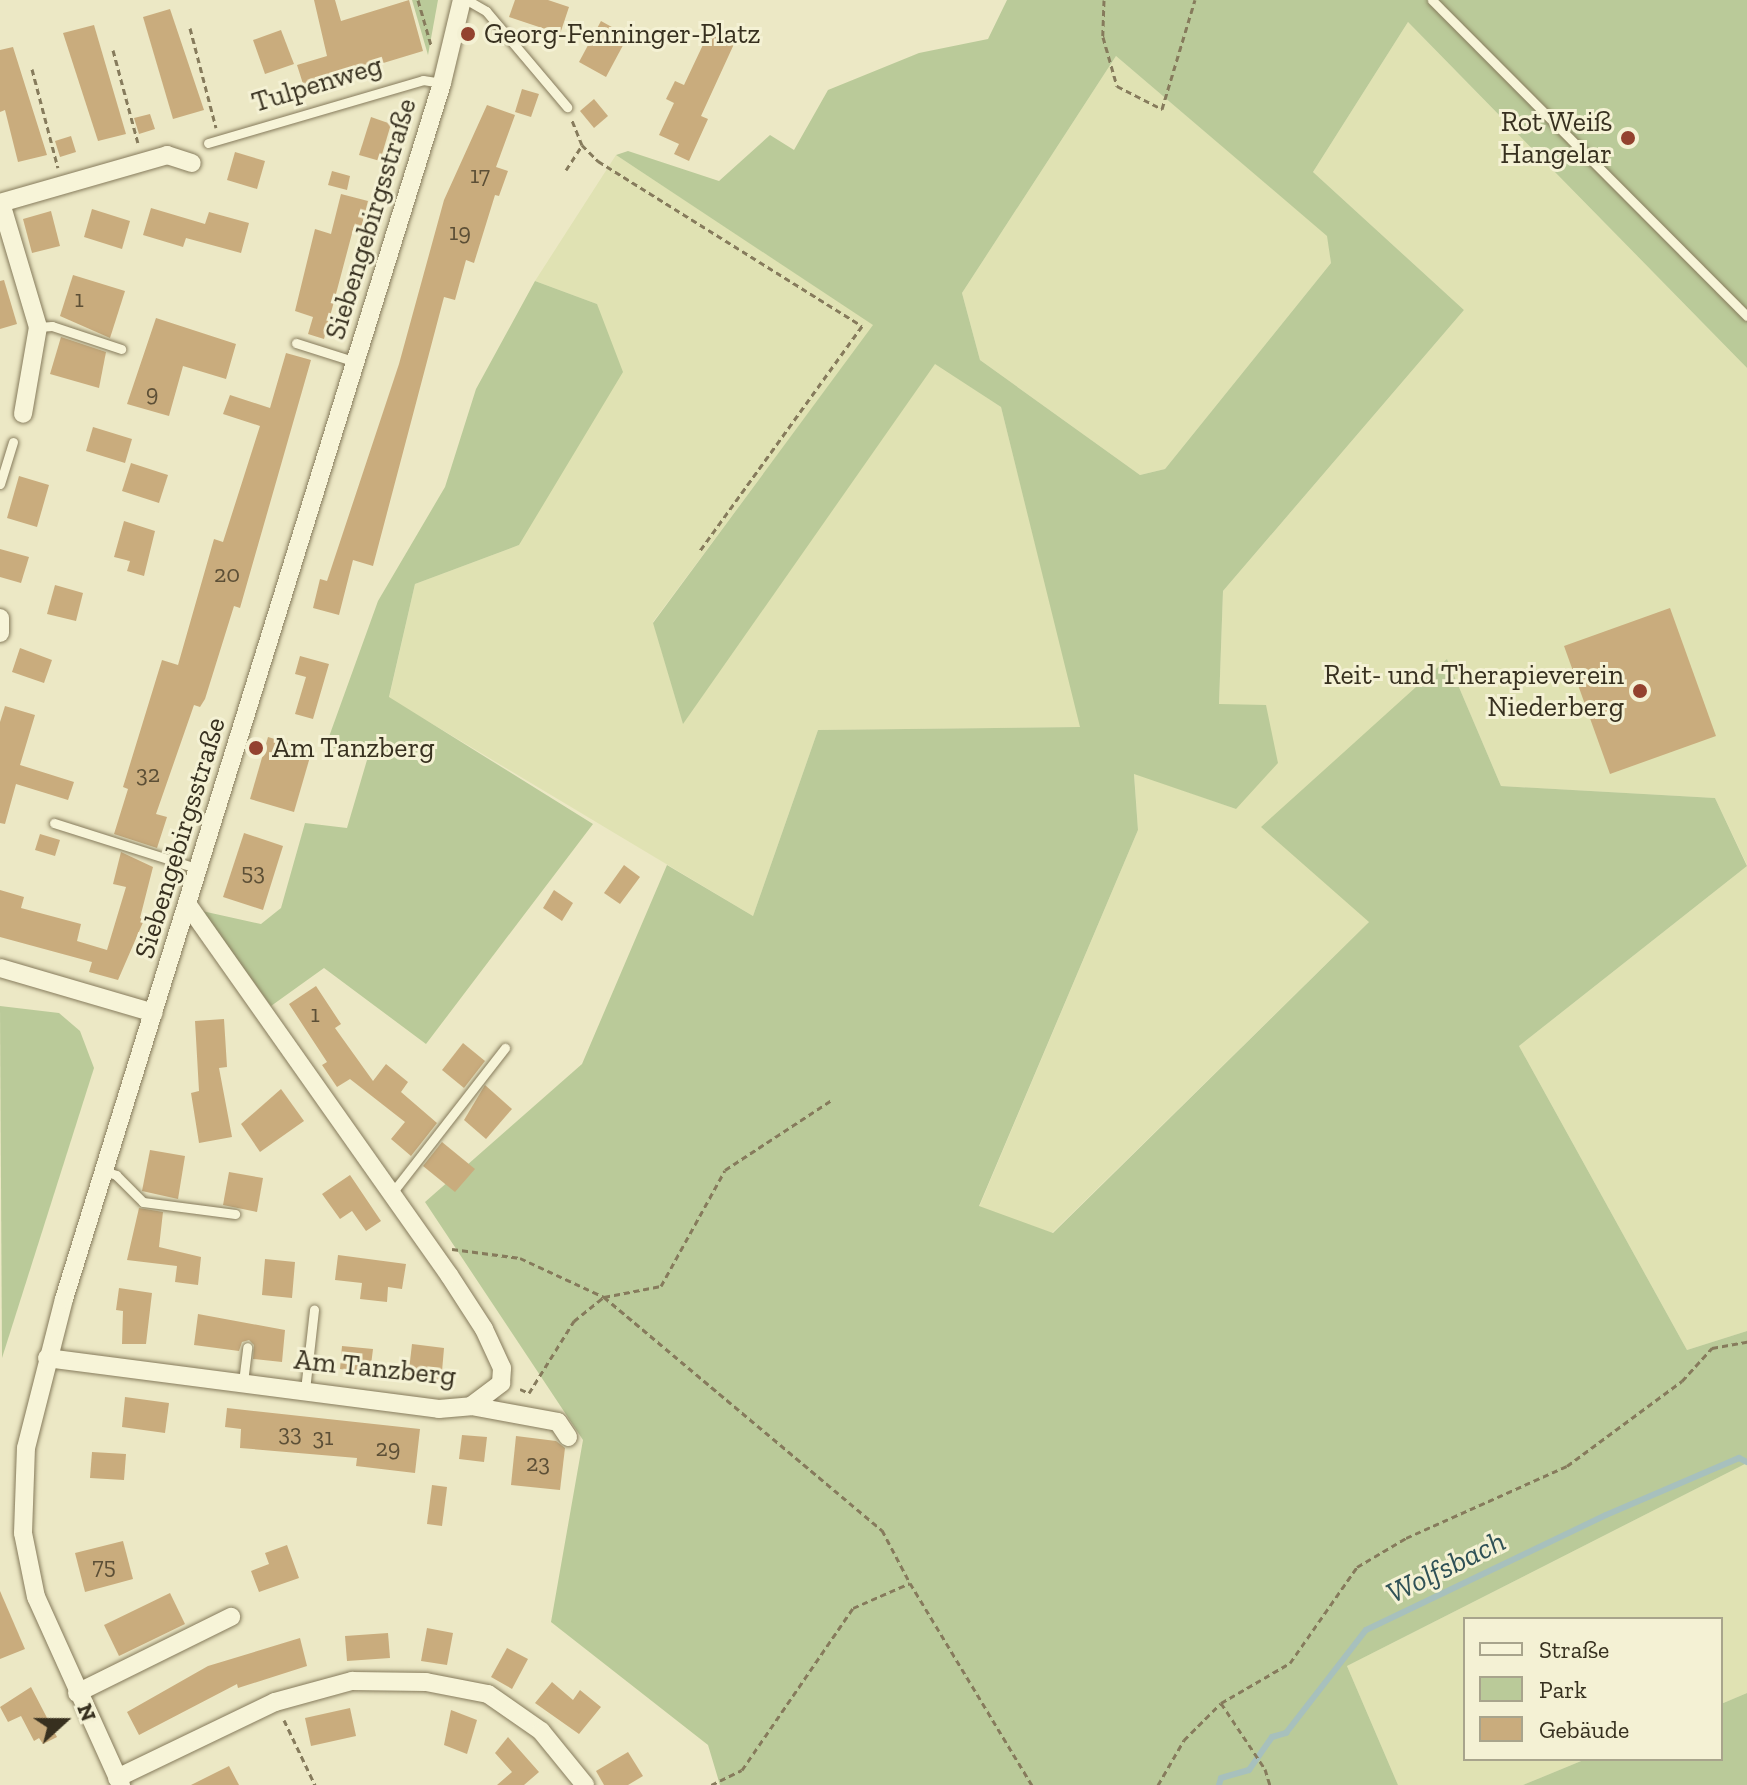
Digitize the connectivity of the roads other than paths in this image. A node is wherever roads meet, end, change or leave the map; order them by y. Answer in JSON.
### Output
{"nodes":[{"id":1,"x":464,"y":0,"type":"edge"},
{"id":2,"x":1432,"y":0,"type":"edge"},
{"id":3,"x":442,"y":83,"type":"junction"},
{"id":4,"x":567,"y":107,"type":"road end"},
{"id":5,"x":208,"y":143,"type":"dead end"},
{"id":6,"x":192,"y":163,"type":"dead end"},
{"id":7,"x":0,"y":203,"type":"edge"},
{"id":8,"x":1747,"y":316,"type":"edge"},
{"id":9,"x":38,"y":327,"type":"junction"},
{"id":10,"x":296,"y":343,"type":"dead end"},
{"id":11,"x":121,"y":349,"type":"dead end"},
{"id":12,"x":356,"y":362,"type":"junction"},
{"id":13,"x":23,"y":414,"type":"dead end"},
{"id":14,"x":13,"y":442,"type":"dead end"},
{"id":15,"x":0,"y":484,"type":"edge"},
{"id":16,"x":0,"y":618,"type":"edge"},
{"id":17,"x":0,"y":633,"type":"edge"},
{"id":18,"x":54,"y":823,"type":"dead end"},
{"id":19,"x":200,"y":870,"type":"junction"},
{"id":20,"x":189,"y":907,"type":"junction"},
{"id":21,"x":0,"y":968,"type":"edge"},
{"id":22,"x":154,"y":1013,"type":"junction"},
{"id":23,"x":505,"y":1048,"type":"dead end"},
{"id":24,"x":104,"y":1171,"type":"junction"},
{"id":25,"x":392,"y":1193,"type":"junction"},
{"id":26,"x":235,"y":1214,"type":"dead end"},
{"id":27,"x":314,"y":1310,"type":"dead end"},
{"id":28,"x":247,"y":1347,"type":"dead end"},
{"id":29,"x":47,"y":1358,"type":"junction"},
{"id":30,"x":243,"y":1382,"type":"junction"},
{"id":31,"x":305,"y":1390,"type":"junction"},
{"id":32,"x":471,"y":1406,"type":"junction"},
{"id":33,"x":568,"y":1437,"type":"dead end"},
{"id":34,"x":231,"y":1617,"type":"dead end"},
{"id":35,"x":77,"y":1693,"type":"junction"},
{"id":36,"x":119,"y":1781,"type":"edge"},
{"id":37,"x":585,"y":1785,"type":"edge"}],
"edges":[{"from":1,"to":3,"type":"street","name":"Siebengebirgsstraße"},
{"from":1,"to":4,"type":"lane"},
{"from":2,"to":8,"type":"lane"},
{"from":3,"to":5,"type":"lane","name":"Tulpenweg"},
{"from":3,"to":12,"type":"street","name":"Siebengebirgsstraße"},
{"from":6,"to":7,"type":"street"},
{"from":7,"to":9,"type":"street"},
{"from":9,"to":11,"type":"lane"},
{"from":9,"to":13,"type":"street"},
{"from":10,"to":12,"type":"lane"},
{"from":12,"to":19,"type":"street","name":"Siebengebirgsstraße"},
{"from":14,"to":15,"type":"lane"},
{"from":16,"to":17,"type":"street"},
{"from":18,"to":19,"type":"lane"},
{"from":19,"to":20,"type":"street","name":"Siebengebirgsstraße"},
{"from":20,"to":22,"type":"street","name":"Siebengebirgsstraße"},
{"from":20,"to":25,"type":"street","name":"Am Tanzberg"},
{"from":21,"to":22,"type":"street"},
{"from":22,"to":24,"type":"street","name":"Siebengebirgsstraße"},
{"from":23,"to":25,"type":"lane"},
{"from":24,"to":26,"type":"lane"},
{"from":24,"to":29,"type":"street","name":"Siebengebirgsstraße"},
{"from":25,"to":32,"type":"street","name":"Am Tanzberg"},
{"from":27,"to":31,"type":"lane"},
{"from":28,"to":30,"type":"lane"},
{"from":29,"to":30,"type":"street","name":"Am Tanzberg"},
{"from":29,"to":35,"type":"street","name":"Siebengebirgsstraße"},
{"from":30,"to":31,"type":"street","name":"Am Tanzberg"},
{"from":31,"to":32,"type":"street","name":"Am Tanzberg"},
{"from":32,"to":33,"type":"street"},
{"from":34,"to":35,"type":"street"},
{"from":35,"to":36,"type":"street","name":"Siebengebirgsstraße"},
{"from":36,"to":37,"type":"street"}]}
